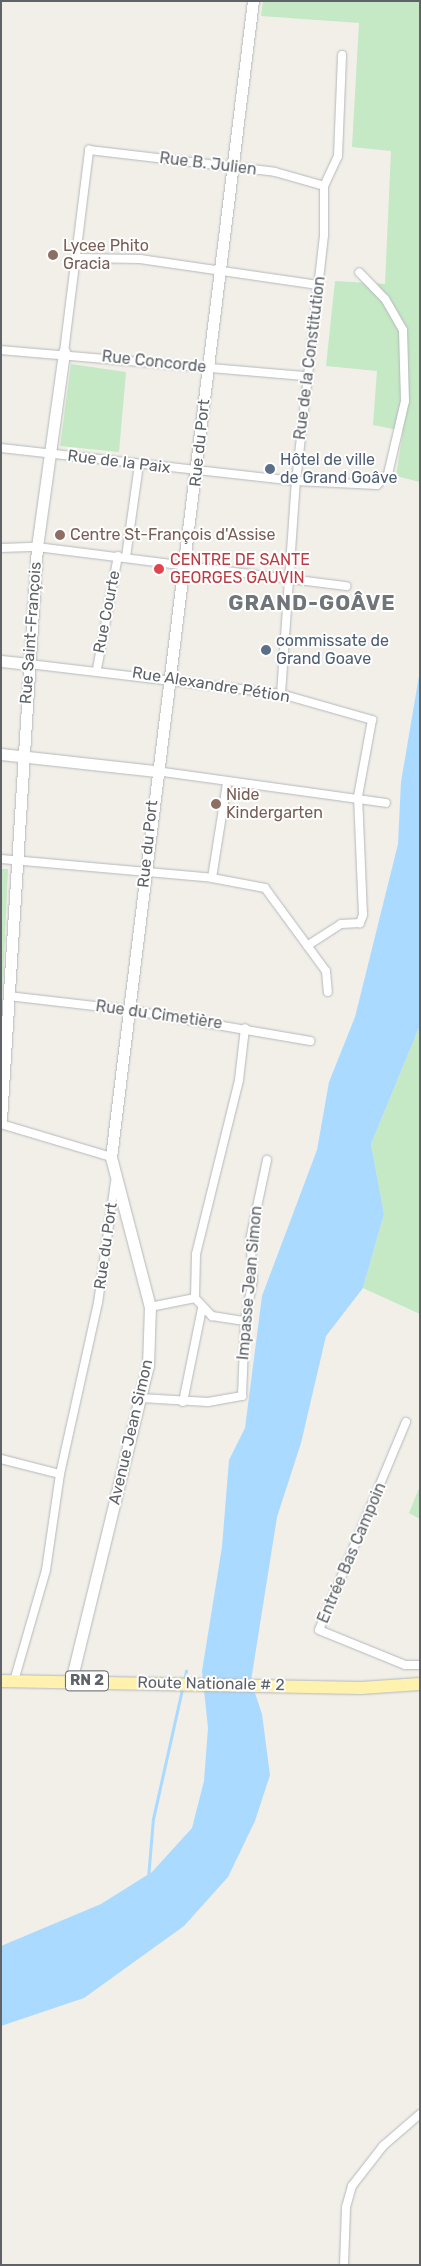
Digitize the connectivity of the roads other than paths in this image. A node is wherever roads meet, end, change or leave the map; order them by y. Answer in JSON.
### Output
{"nodes":[{"id":1,"x":253,"y":1,"type":"edge"},
{"id":2,"x":342,"y":55,"type":"dead end"},
{"id":3,"x":89,"y":150,"type":"joint"},
{"id":4,"x":233,"y":168,"type":"junction"},
{"id":5,"x":324,"y":186,"type":"junction"},
{"id":6,"x":77,"y":258,"type":"junction"},
{"id":7,"x":220,"y":271,"type":"junction"},
{"id":8,"x":359,"y":272,"type":"dead end"},
{"id":9,"x":318,"y":285,"type":"junction"},
{"id":10,"x":1,"y":350,"type":"edge"},
{"id":11,"x":64,"y":352,"type":"junction"},
{"id":12,"x":208,"y":368,"type":"junction"},
{"id":13,"x":306,"y":376,"type":"junction"},
{"id":14,"x":1,"y":448,"type":"edge"},
{"id":15,"x":50,"y":453,"type":"junction"},
{"id":16,"x":139,"y":465,"type":"junction"},
{"id":17,"x":197,"y":471,"type":"junction"},
{"id":18,"x":296,"y":481,"type":"junction"},
{"id":19,"x":37,"y":546,"type":"junction"},
{"id":20,"x":1,"y":548,"type":"edge"},
{"id":21,"x":122,"y":556,"type":"junction"},
{"id":22,"x":186,"y":566,"type":"junction"},
{"id":23,"x":288,"y":578,"type":"junction"},
{"id":24,"x":347,"y":586,"type":"dead end"},
{"id":25,"x":1,"y":661,"type":"edge"},
{"id":26,"x":29,"y":664,"type":"junction"},
{"id":27,"x":96,"y":669,"type":"junction"},
{"id":28,"x":171,"y":678,"type":"junction"},
{"id":29,"x":281,"y":694,"type":"junction"},
{"id":30,"x":1,"y":754,"type":"edge"},
{"id":31,"x":24,"y":755,"type":"junction"},
{"id":32,"x":156,"y":771,"type":"junction"},
{"id":33,"x":227,"y":783,"type":"junction"},
{"id":34,"x":358,"y":796,"type":"junction"},
{"id":35,"x":386,"y":803,"type":"dead end"},
{"id":36,"x":1,"y":859,"type":"edge"},
{"id":37,"x":16,"y":860,"type":"junction"},
{"id":38,"x":146,"y":872,"type":"junction"},
{"id":39,"x":212,"y":878,"type":"junction"},
{"id":40,"x":307,"y":946,"type":"junction"},
{"id":41,"x":328,"y":992,"type":"dead end"},
{"id":42,"x":8,"y":996,"type":"junction"},
{"id":43,"x":129,"y":1010,"type":"junction"},
{"id":44,"x":245,"y":1028,"type":"junction"},
{"id":45,"x":310,"y":1041,"type":"dead end"},
{"id":46,"x":3,"y":1060,"type":"edge"},
{"id":47,"x":1,"y":1119,"type":"edge"},
{"id":48,"x":1,"y":1124,"type":"edge"},
{"id":49,"x":111,"y":1157,"type":"junction"},
{"id":50,"x":267,"y":1160,"type":"dead end"},
{"id":51,"x":115,"y":1182,"type":"junction"},
{"id":52,"x":196,"y":1298,"type":"junction"},
{"id":53,"x":150,"y":1307,"type":"junction"},
{"id":54,"x":202,"y":1309,"type":"junction"},
{"id":55,"x":245,"y":1321,"type":"junction"},
{"id":56,"x":141,"y":1398,"type":"junction"},
{"id":57,"x":183,"y":1402,"type":"junction"},
{"id":58,"x":406,"y":1422,"type":"dead end"},
{"id":59,"x":1,"y":1459,"type":"edge"},
{"id":60,"x":60,"y":1474,"type":"junction"},
{"id":61,"x":420,"y":1664,"type":"edge"},
{"id":62,"x":8,"y":1681,"type":"edge"},
{"id":63,"x":71,"y":1681,"type":"junction"},
{"id":64,"x":420,"y":1684,"type":"edge"},
{"id":65,"x":420,"y":2114,"type":"edge"},
{"id":66,"x":344,"y":2265,"type":"edge"}],
"edges":[{"from":1,"to":4,"type":"street","name":"Rue du Port"},
{"from":2,"to":5,"type":"street","name":"Rue de la Constitution"},
{"from":3,"to":4,"type":"street","name":"Rue B. Julien"},
{"from":3,"to":6,"type":"street","name":"Rue Saint-François"},
{"from":4,"to":5,"type":"street","name":"Rue B. Julien"},
{"from":4,"to":7,"type":"street","name":"Rue du Port"},
{"from":5,"to":9,"type":"street","name":"Rue de la Constitution"},
{"from":6,"to":7,"type":"street"},
{"from":6,"to":11,"type":"street","name":"Rue Saint-François"},
{"from":7,"to":9,"type":"street"},
{"from":7,"to":12,"type":"street","name":"Rue du Port"},
{"from":8,"to":18,"type":"street","name":"Rue de la Paix"},
{"from":9,"to":13,"type":"street","name":"Rue de la Constitution"},
{"from":10,"to":11,"type":"street","name":"Rue Concorde"},
{"from":11,"to":12,"type":"street","name":"Rue Concorde"},
{"from":11,"to":15,"type":"street","name":"Rue Saint-François"},
{"from":12,"to":13,"type":"street","name":"Rue Concorde"},
{"from":12,"to":17,"type":"street","name":"Rue du Port"},
{"from":13,"to":18,"type":"street","name":"Rue de la Constitution"},
{"from":14,"to":15,"type":"street","name":"Rue de la Paix"},
{"from":15,"to":16,"type":"street","name":"Rue de la Paix"},
{"from":15,"to":19,"type":"street","name":"Rue Saint-François"},
{"from":16,"to":17,"type":"street","name":"Rue de la Paix"},
{"from":16,"to":21,"type":"street","name":"Rue Courte"},
{"from":17,"to":18,"type":"street","name":"Rue de la Paix"},
{"from":17,"to":22,"type":"street","name":"Rue du Port"},
{"from":18,"to":23,"type":"street","name":"Rue de la Constitution"},
{"from":19,"to":20,"type":"street"},
{"from":19,"to":21,"type":"street"},
{"from":19,"to":26,"type":"street","name":"Rue Saint-François"},
{"from":21,"to":22,"type":"street"},
{"from":21,"to":27,"type":"street","name":"Rue Courte"},
{"from":22,"to":23,"type":"street"},
{"from":22,"to":28,"type":"street","name":"Rue du Port"},
{"from":23,"to":24,"type":"street"},
{"from":23,"to":29,"type":"street","name":"Rue de la Constitution"},
{"from":25,"to":26,"type":"street","name":"Rue Alexandre Pétion"},
{"from":26,"to":27,"type":"street","name":"Rue Alexandre Pétion"},
{"from":26,"to":31,"type":"street","name":"Rue Saint-François"},
{"from":27,"to":28,"type":"street","name":"Rue Alexandre Pétion"},
{"from":28,"to":29,"type":"street","name":"Rue Alexandre Pétion"},
{"from":28,"to":32,"type":"street","name":"Rue du Port"},
{"from":29,"to":34,"type":"street","name":"Rue Alexandre Pétion"},
{"from":30,"to":31,"type":"street"},
{"from":31,"to":32,"type":"street"},
{"from":31,"to":37,"type":"street","name":"Rue Saint-François"},
{"from":32,"to":33,"type":"street"},
{"from":32,"to":38,"type":"street","name":"Rue du Port"},
{"from":33,"to":34,"type":"street"},
{"from":33,"to":39,"type":"street"},
{"from":34,"to":35,"type":"street"},
{"from":34,"to":40,"type":"street"},
{"from":36,"to":37,"type":"street"},
{"from":37,"to":38,"type":"street"},
{"from":37,"to":42,"type":"street","name":"Rue Saint-François"},
{"from":38,"to":39,"type":"street"},
{"from":38,"to":43,"type":"street","name":"Rue du Port"},
{"from":39,"to":40,"type":"street"},
{"from":40,"to":41,"type":"street"},
{"from":42,"to":43,"type":"street","name":"Rue du Cimetière"},
{"from":42,"to":46,"type":"street","name":"Rue Saint-François"},
{"from":43,"to":44,"type":"street","name":"Rue du Cimetière"},
{"from":43,"to":49,"type":"street","name":"Rue du Port"},
{"from":44,"to":45,"type":"street","name":"Rue du Cimetière"},
{"from":44,"to":52,"type":"street"},
{"from":46,"to":47,"type":"street","name":"Rue Saint-François"},
{"from":48,"to":49,"type":"street"},
{"from":49,"to":51,"type":"street","name":"Rue du Port"},
{"from":50,"to":55,"type":"street","name":"Impasse Jean Simon"},
{"from":51,"to":53,"type":"street","name":"Avenue Jean Simon"},
{"from":51,"to":60,"type":"street","name":"Rue du Port"},
{"from":52,"to":53,"type":"street"},
{"from":52,"to":54,"type":"street"},
{"from":53,"to":56,"type":"street","name":"Avenue Jean Simon"},
{"from":54,"to":55,"type":"street"},
{"from":54,"to":57,"type":"street"},
{"from":55,"to":57,"type":"street","name":"Impasse Jean Simon"},
{"from":56,"to":57,"type":"street","name":"Impasse Jean Simon"},
{"from":56,"to":63,"type":"street","name":"Avenue Jean Simon"},
{"from":58,"to":61,"type":"street","name":"Entrée Bas Campoin"},
{"from":59,"to":60,"type":"street"},
{"from":60,"to":62,"type":"street","name":"Rue du Port"},
{"from":62,"to":63,"type":"main road","name":"Route Nationale # 2","number":"RN 2"},
{"from":63,"to":64,"type":"main road","name":"Route Nationale # 2","number":"RN 2"},
{"from":65,"to":66,"type":"street"}]}
